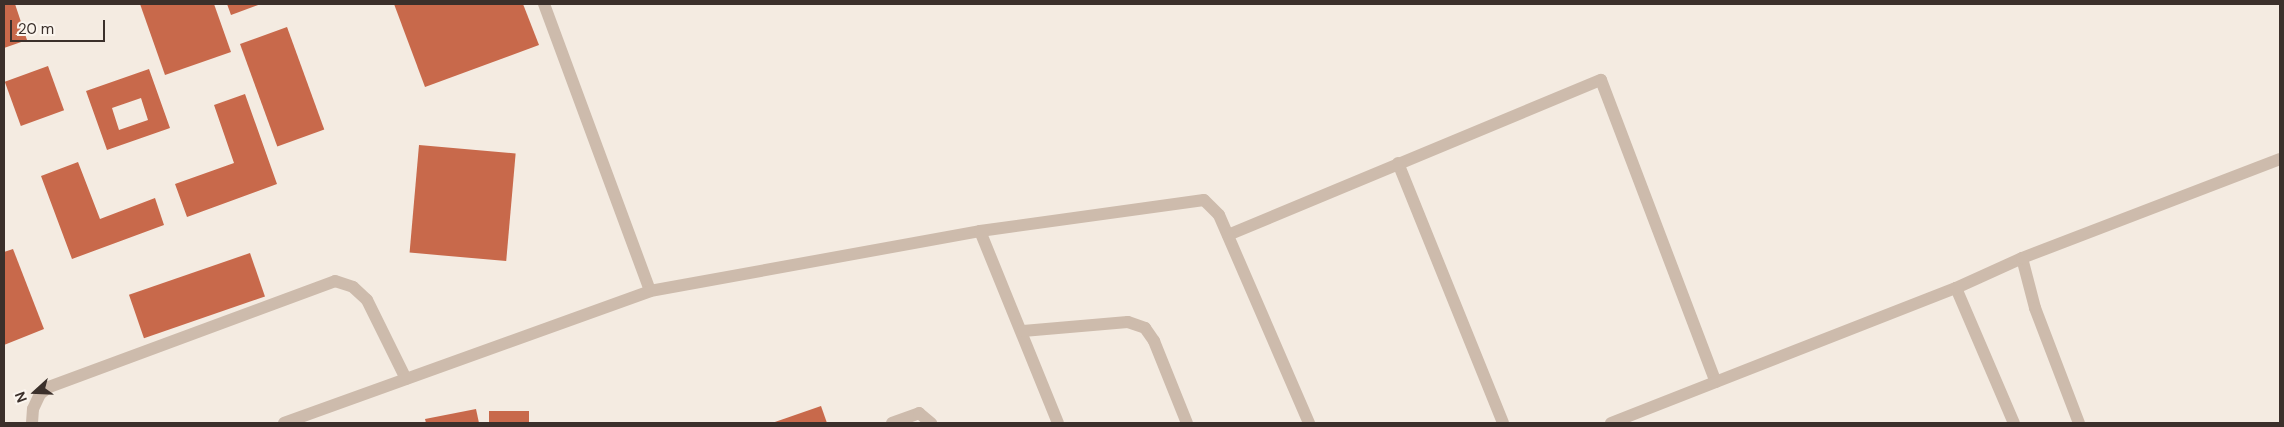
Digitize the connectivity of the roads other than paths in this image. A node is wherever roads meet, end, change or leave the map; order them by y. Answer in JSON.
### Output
{"nodes":[{"id":1,"x":544,"y":4,"type":"edge"},
{"id":2,"x":2280,"y":159,"type":"edge"},
{"id":3,"x":1398,"y":163,"type":"junction"},
{"id":4,"x":980,"y":231,"type":"junction"},
{"id":5,"x":1228,"y":234,"type":"junction"},
{"id":6,"x":2022,"y":258,"type":"junction"},
{"id":7,"x":1956,"y":288,"type":"junction"},
{"id":8,"x":650,"y":291,"type":"junction"},
{"id":9,"x":1023,"y":331,"type":"junction"},
{"id":10,"x":406,"y":379,"type":"junction"},
{"id":11,"x":1716,"y":382,"type":"junction"},
{"id":12,"x":32,"y":423,"type":"edge"},
{"id":13,"x":284,"y":423,"type":"edge"},
{"id":14,"x":892,"y":423,"type":"edge"},
{"id":15,"x":931,"y":423,"type":"edge"},
{"id":16,"x":1058,"y":423,"type":"edge"},
{"id":17,"x":1188,"y":423,"type":"edge"},
{"id":18,"x":1309,"y":423,"type":"edge"},
{"id":19,"x":1503,"y":423,"type":"edge"},
{"id":20,"x":1611,"y":423,"type":"edge"},
{"id":21,"x":2014,"y":423,"type":"edge"},
{"id":22,"x":2079,"y":423,"type":"edge"}],
"edges":[{"from":1,"to":8,"type":"street"},
{"from":2,"to":6,"type":"street"},
{"from":3,"to":5,"type":"street"},
{"from":3,"to":11,"type":"street"},
{"from":3,"to":19,"type":"street"},
{"from":4,"to":5,"type":"street"},
{"from":4,"to":8,"type":"street"},
{"from":4,"to":9,"type":"street"},
{"from":5,"to":18,"type":"street"},
{"from":6,"to":7,"type":"street"},
{"from":6,"to":22,"type":"street"},
{"from":7,"to":11,"type":"street"},
{"from":7,"to":21,"type":"street"},
{"from":8,"to":10,"type":"street"},
{"from":9,"to":16,"type":"street"},
{"from":9,"to":17,"type":"street"},
{"from":10,"to":12,"type":"street"},
{"from":10,"to":13,"type":"street"},
{"from":11,"to":20,"type":"street"},
{"from":14,"to":15,"type":"street"}]}
